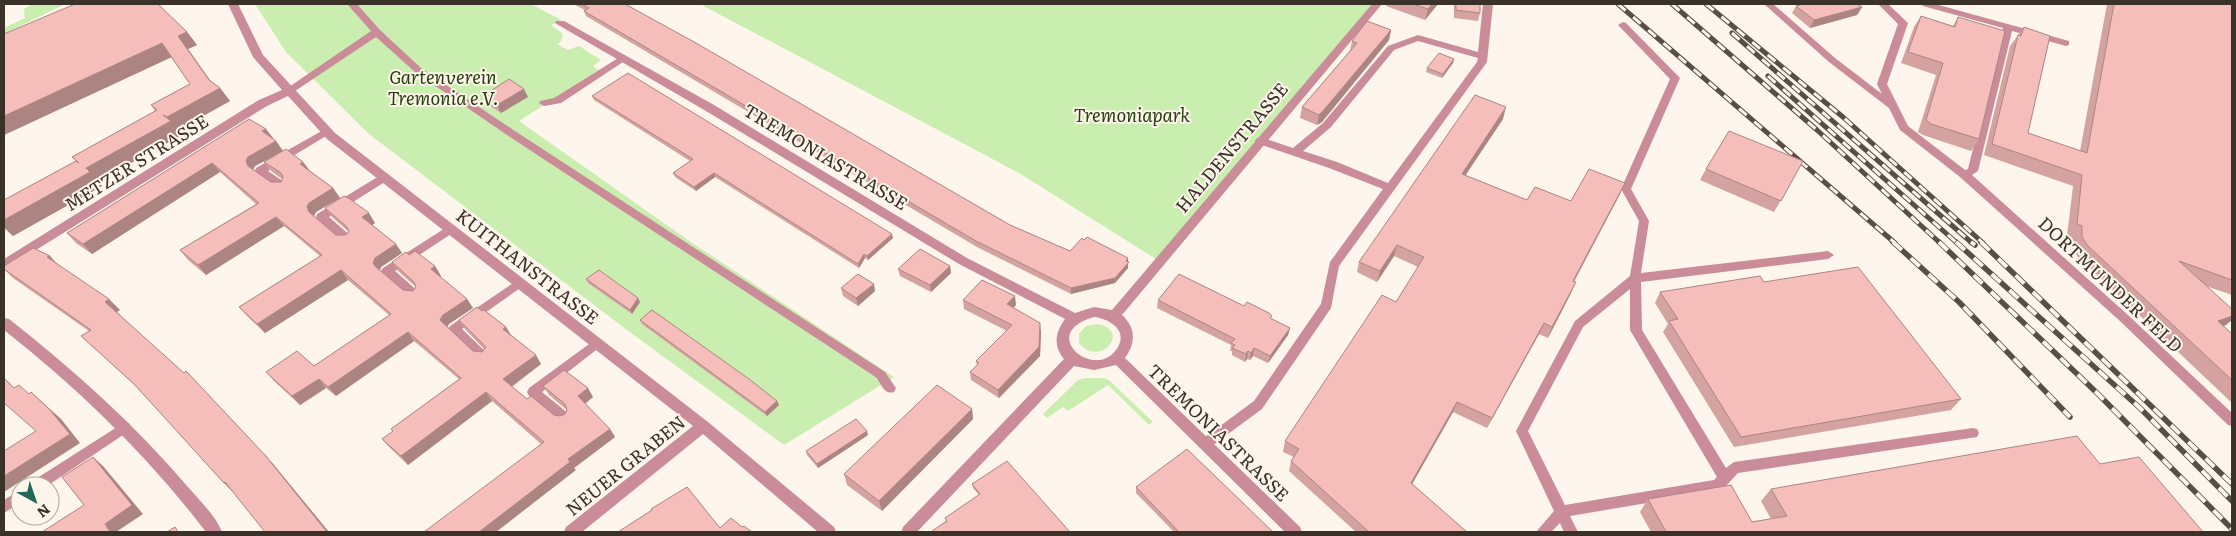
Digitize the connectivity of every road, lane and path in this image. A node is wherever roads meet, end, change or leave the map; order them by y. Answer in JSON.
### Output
{"nodes":[{"id":1,"x":233,"y":4,"type":"edge"},
{"id":2,"x":352,"y":4,"type":"edge"},
{"id":3,"x":1377,"y":4,"type":"edge"},
{"id":4,"x":1488,"y":4,"type":"edge"},
{"id":5,"x":1769,"y":4,"type":"edge"},
{"id":6,"x":1883,"y":4,"type":"edge"},
{"id":7,"x":1926,"y":4,"type":"edge"},
{"id":8,"x":560,"y":23,"type":"dead end"},
{"id":9,"x":1623,"y":24,"type":"dead end"},
{"id":10,"x":2008,"y":26,"type":"junction"},
{"id":11,"x":377,"y":32,"type":"junction"},
{"id":12,"x":2066,"y":43,"type":"dead end"},
{"id":13,"x":1483,"y":56,"type":"junction"},
{"id":14,"x":623,"y":58,"type":"junction"},
{"id":15,"x":289,"y":91,"type":"junction"},
{"id":16,"x":544,"y":103,"type":"dead end"},
{"id":17,"x":1894,"y":108,"type":"junction"},
{"id":18,"x":327,"y":131,"type":"junction"},
{"id":19,"x":1260,"y":141,"type":"junction"},
{"id":20,"x":1295,"y":152,"type":"junction"},
{"id":21,"x":1964,"y":174,"type":"junction"},
{"id":22,"x":384,"y":177,"type":"junction"},
{"id":23,"x":283,"y":187,"type":"edge"},
{"id":24,"x":1390,"y":188,"type":"junction"},
{"id":25,"x":450,"y":229,"type":"junction"},
{"id":26,"x":348,"y":240,"type":"edge"},
{"id":27,"x":1828,"y":255,"type":"dead end"},
{"id":28,"x":4,"y":266,"type":"edge"},
{"id":29,"x":1635,"y":278,"type":"junction"},
{"id":30,"x":519,"y":283,"type":"junction"},
{"id":31,"x":414,"y":295,"type":"edge"},
{"id":32,"x":1114,"y":316,"type":"junction"},
{"id":33,"x":1074,"y":318,"type":"junction"},
{"id":34,"x":4,"y":323,"type":"edge"},
{"id":35,"x":596,"y":344,"type":"junction"},
{"id":36,"x":484,"y":356,"type":"edge"},
{"id":37,"x":1073,"y":358,"type":"junction"},
{"id":38,"x":1117,"y":358,"type":"junction"},
{"id":39,"x":890,"y":388,"type":"dead end"},
{"id":40,"x":565,"y":418,"type":"edge"},
{"id":41,"x":2232,"y":421,"type":"edge"},
{"id":42,"x":703,"y":426,"type":"junction"},
{"id":43,"x":125,"y":427,"type":"junction"},
{"id":44,"x":1973,"y":433,"type":"dead end"},
{"id":45,"x":1205,"y":444,"type":"junction"},
{"id":46,"x":51,"y":476,"type":"edge"},
{"id":47,"x":1725,"y":478,"type":"junction"},
{"id":48,"x":1561,"y":512,"type":"junction"},
{"id":49,"x":215,"y":532,"type":"edge"},
{"id":50,"x":571,"y":532,"type":"edge"},
{"id":51,"x":829,"y":532,"type":"edge"},
{"id":52,"x":908,"y":532,"type":"edge"},
{"id":53,"x":1295,"y":532,"type":"edge"},
{"id":54,"x":1542,"y":532,"type":"edge"},
{"id":55,"x":1570,"y":532,"type":"edge"}],
"edges":[{"from":1,"to":15,"type":"street","name":"KUITHANSTRASSE"},
{"from":2,"to":11,"type":"lane"},
{"from":3,"to":19,"type":"street","name":"HALDENSTRASSE"},
{"from":4,"to":13,"type":"lane"},
{"from":5,"to":17,"type":"lane"},
{"from":6,"to":17,"type":"lane","name":"DORTMUNDER FELD"},
{"from":7,"to":10,"type":"lane"},
{"from":8,"to":14,"type":"street","name":"TREMONIASTRASSE"},
{"from":9,"to":29,"type":"lane"},
{"from":10,"to":12,"type":"lane"},
{"from":10,"to":21,"type":"lane"},
{"from":11,"to":15,"type":"lane"},
{"from":11,"to":39,"type":"lane"},
{"from":13,"to":20,"type":"lane"},
{"from":13,"to":24,"type":"lane"},
{"from":14,"to":16,"type":"lane"},
{"from":14,"to":33,"type":"street","name":"TREMONIASTRASSE"},
{"from":15,"to":18,"type":"street","name":"KUITHANSTRASSE"},
{"from":15,"to":28,"type":"street","name":"METZER STRASSE"},
{"from":17,"to":21,"type":"lane","name":"DORTMUNDER FELD"},
{"from":18,"to":22,"type":"street","name":"KUITHANSTRASSE"},
{"from":18,"to":23,"type":"lane"},
{"from":19,"to":20,"type":"lane"},
{"from":19,"to":32,"type":"street","name":"HALDENSTRASSE"},
{"from":20,"to":24,"type":"lane"},
{"from":21,"to":41,"type":"lane","name":"DORTMUNDER FELD"},
{"from":22,"to":25,"type":"street","name":"KUITHANSTRASSE"},
{"from":22,"to":26,"type":"lane"},
{"from":24,"to":45,"type":"lane"},
{"from":25,"to":30,"type":"street","name":"KUITHANSTRASSE"},
{"from":25,"to":31,"type":"lane"},
{"from":27,"to":29,"type":"lane"},
{"from":29,"to":47,"type":"lane"},
{"from":29,"to":48,"type":"lane"},
{"from":30,"to":35,"type":"street","name":"KUITHANSTRASSE"},
{"from":30,"to":36,"type":"lane"},
{"from":32,"to":33,"type":"street"},
{"from":32,"to":38,"type":"street"},
{"from":33,"to":37,"type":"street"},
{"from":34,"to":43,"type":"street"},
{"from":35,"to":40,"type":"lane"},
{"from":35,"to":42,"type":"street","name":"KUITHANSTRASSE"},
{"from":37,"to":38,"type":"street"},
{"from":37,"to":52,"type":"street"},
{"from":38,"to":45,"type":"street","name":"TREMONIASTRASSE"},
{"from":42,"to":50,"type":"street","name":"NEUER GRABEN"},
{"from":42,"to":51,"type":"street","name":"KUITHANSTRASSE"},
{"from":43,"to":46,"type":"lane"},
{"from":43,"to":49,"type":"street"},
{"from":44,"to":47,"type":"lane"},
{"from":45,"to":53,"type":"street","name":"TREMONIASTRASSE"},
{"from":47,"to":48,"type":"lane"},
{"from":48,"to":54,"type":"lane"},
{"from":48,"to":55,"type":"lane"}]}
